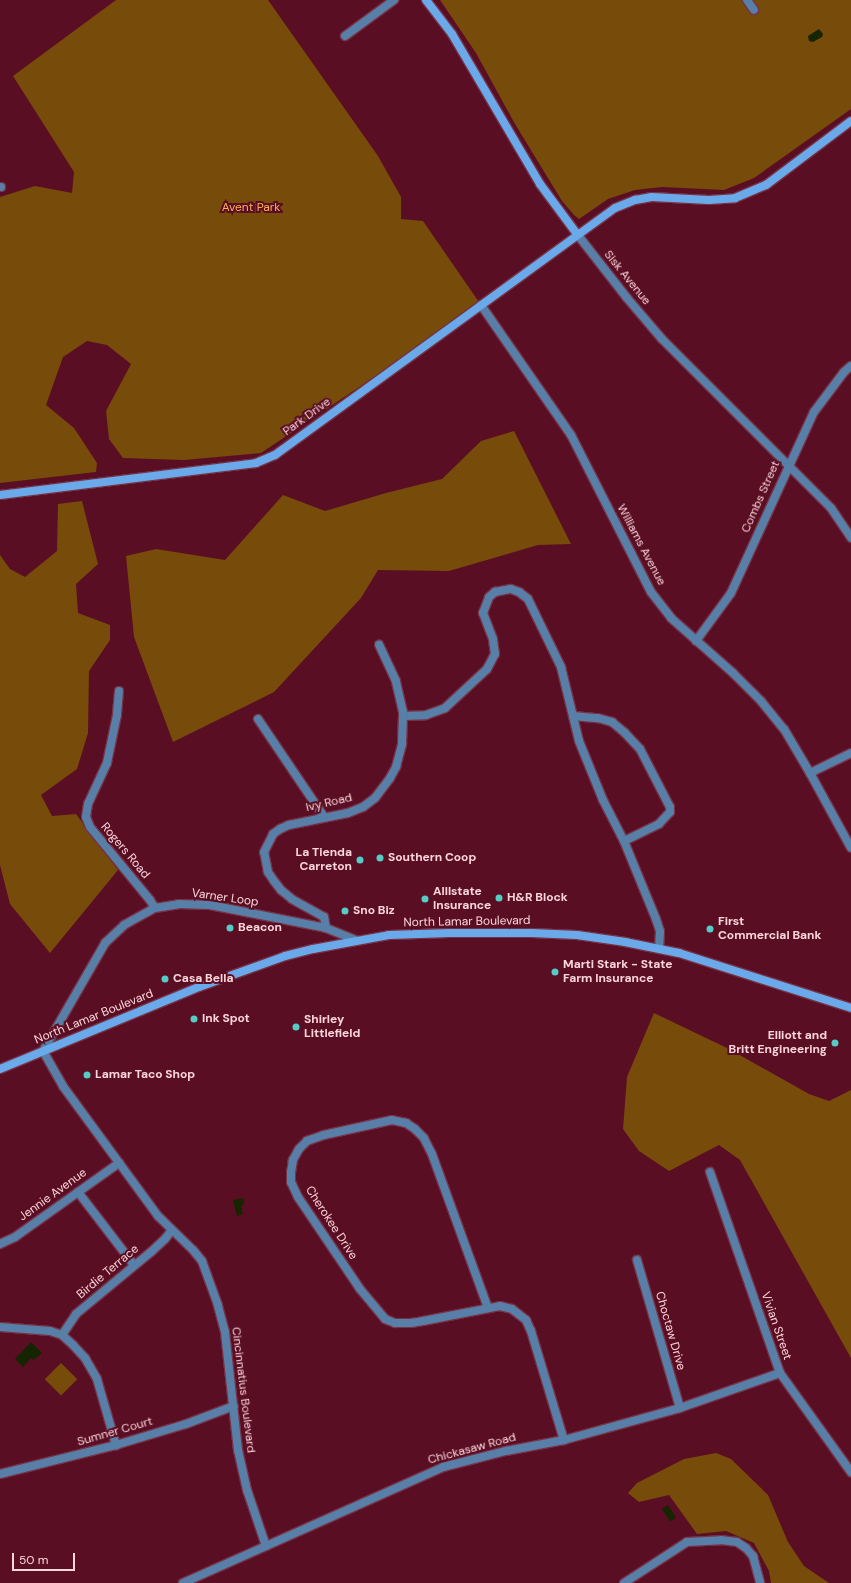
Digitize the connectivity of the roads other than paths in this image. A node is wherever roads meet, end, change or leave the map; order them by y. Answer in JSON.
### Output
{"nodes":[{"id":1,"x":394,"y":0,"type":"edge"},
{"id":2,"x":426,"y":0,"type":"edge"},
{"id":3,"x":747,"y":0,"type":"edge"},
{"id":4,"x":754,"y":10,"type":"dead end"},
{"id":5,"x":345,"y":36,"type":"dead end"},
{"id":6,"x":851,"y":121,"type":"edge"},
{"id":7,"x":577,"y":234,"type":"junction"},
{"id":8,"x":481,"y":305,"type":"junction"},
{"id":9,"x":851,"y":366,"type":"edge"},
{"id":10,"x":789,"y":465,"type":"junction"},
{"id":11,"x":0,"y":496,"type":"edge"},
{"id":12,"x":851,"y":538,"type":"edge"},
{"id":13,"x":696,"y":641,"type":"junction"},
{"id":14,"x":379,"y":645,"type":"dead end"},
{"id":15,"x":119,"y":691,"type":"dead end"},
{"id":16,"x":403,"y":716,"type":"junction"},
{"id":17,"x":573,"y":716,"type":"junction"},
{"id":18,"x":258,"y":719,"type":"dead end"},
{"id":19,"x":851,"y":753,"type":"edge"},
{"id":20,"x":810,"y":773,"type":"junction"},
{"id":21,"x":324,"y":817,"type":"junction"},
{"id":22,"x":624,"y":841,"type":"junction"},
{"id":23,"x":851,"y":848,"type":"edge"},
{"id":24,"x":155,"y":908,"type":"junction"},
{"id":25,"x":326,"y":928,"type":"junction"},
{"id":26,"x":355,"y":940,"type":"junction"},
{"id":27,"x":659,"y":948,"type":"junction"},
{"id":28,"x":851,"y":1008,"type":"edge"},
{"id":29,"x":43,"y":1051,"type":"junction"},
{"id":30,"x":0,"y":1069,"type":"edge"},
{"id":31,"x":119,"y":1163,"type":"junction"},
{"id":32,"x":710,"y":1172,"type":"dead end"},
{"id":33,"x":78,"y":1192,"type":"junction"},
{"id":34,"x":172,"y":1230,"type":"junction"},
{"id":35,"x":0,"y":1244,"type":"edge"},
{"id":36,"x":637,"y":1260,"type":"dead end"},
{"id":37,"x":134,"y":1266,"type":"junction"},
{"id":38,"x":488,"y":1308,"type":"junction"},
{"id":39,"x":0,"y":1327,"type":"edge"},
{"id":40,"x":62,"y":1335,"type":"junction"},
{"id":41,"x":780,"y":1373,"type":"junction"},
{"id":42,"x":234,"y":1406,"type":"junction"},
{"id":43,"x":680,"y":1408,"type":"junction"},
{"id":44,"x":564,"y":1440,"type":"junction"},
{"id":45,"x":116,"y":1445,"type":"junction"},
{"id":46,"x":851,"y":1472,"type":"edge"},
{"id":47,"x":0,"y":1474,"type":"edge"},
{"id":48,"x":266,"y":1546,"type":"junction"},
{"id":49,"x":183,"y":1583,"type":"edge"},
{"id":50,"x":624,"y":1583,"type":"edge"},
{"id":51,"x":760,"y":1583,"type":"edge"}],
"edges":[{"from":1,"to":5,"type":"street"},
{"from":2,"to":7,"type":"street","name":"Sisk Avenue"},
{"from":3,"to":4,"type":"street"},
{"from":6,"to":7,"type":"street","name":"Park Drive"},
{"from":7,"to":8,"type":"street","name":"Park Drive"},
{"from":7,"to":10,"type":"street","name":"Sisk Avenue"},
{"from":8,"to":11,"type":"street","name":"Park Drive"},
{"from":8,"to":13,"type":"street","name":"Williams Avenue"},
{"from":9,"to":10,"type":"street","name":"Combs Street"},
{"from":10,"to":12,"type":"street","name":"Sisk Avenue"},
{"from":10,"to":13,"type":"street","name":"Combs Street"},
{"from":13,"to":20,"type":"street","name":"Williams Avenue"},
{"from":14,"to":16,"type":"street","name":"Ivy Road"},
{"from":15,"to":24,"type":"street","name":"Rogers Road"},
{"from":16,"to":17,"type":"street"},
{"from":16,"to":21,"type":"street","name":"Ivy Road"},
{"from":17,"to":22,"type":"street"},
{"from":17,"to":22,"type":"street"},
{"from":18,"to":21,"type":"street"},
{"from":19,"to":20,"type":"street"},
{"from":20,"to":23,"type":"street","name":"Williams Avenue"},
{"from":21,"to":25,"type":"street","name":"Ivy Road"},
{"from":22,"to":27,"type":"street"},
{"from":24,"to":25,"type":"street","name":"Varner Loop"},
{"from":24,"to":29,"type":"street","name":"Varner Loop"},
{"from":25,"to":26,"type":"street","name":"Varner Loop"},
{"from":26,"to":27,"type":"street","name":"North Lamar Boulevard"},
{"from":26,"to":29,"type":"street","name":"North Lamar Boulevard"},
{"from":27,"to":28,"type":"street","name":"North Lamar Boulevard"},
{"from":29,"to":30,"type":"street","name":"North Lamar Boulevard"},
{"from":29,"to":31,"type":"street","name":"Cincinnatius Boulevard"},
{"from":31,"to":33,"type":"street","name":"Jennie Avenue"},
{"from":31,"to":34,"type":"street","name":"Cincinnatius Boulevard"},
{"from":32,"to":41,"type":"street","name":"Vivian Street"},
{"from":33,"to":35,"type":"street","name":"Jennie Avenue"},
{"from":33,"to":37,"type":"street"},
{"from":34,"to":37,"type":"street","name":"Birdie Terrace"},
{"from":34,"to":42,"type":"street","name":"Cincinnatius Boulevard"},
{"from":36,"to":43,"type":"street","name":"Choctaw Drive"},
{"from":37,"to":40,"type":"street","name":"Birdie Terrace"},
{"from":38,"to":38,"type":"street","name":"Cherokee Drive"},
{"from":38,"to":44,"type":"street","name":"Cherokee Drive"},
{"from":39,"to":40,"type":"street"},
{"from":40,"to":45,"type":"street"},
{"from":41,"to":43,"type":"street","name":"Chickasaw Road"},
{"from":41,"to":46,"type":"street","name":"Vivian Street"},
{"from":42,"to":45,"type":"street","name":"Sumner Court"},
{"from":42,"to":48,"type":"street","name":"Cincinnatius Boulevard"},
{"from":43,"to":44,"type":"street","name":"Chickasaw Road"},
{"from":44,"to":48,"type":"street","name":"Chickasaw Road"},
{"from":45,"to":47,"type":"street","name":"Sumner Court"},
{"from":48,"to":49,"type":"street","name":"Chickasaw Road"},
{"from":50,"to":51,"type":"street"}]}
